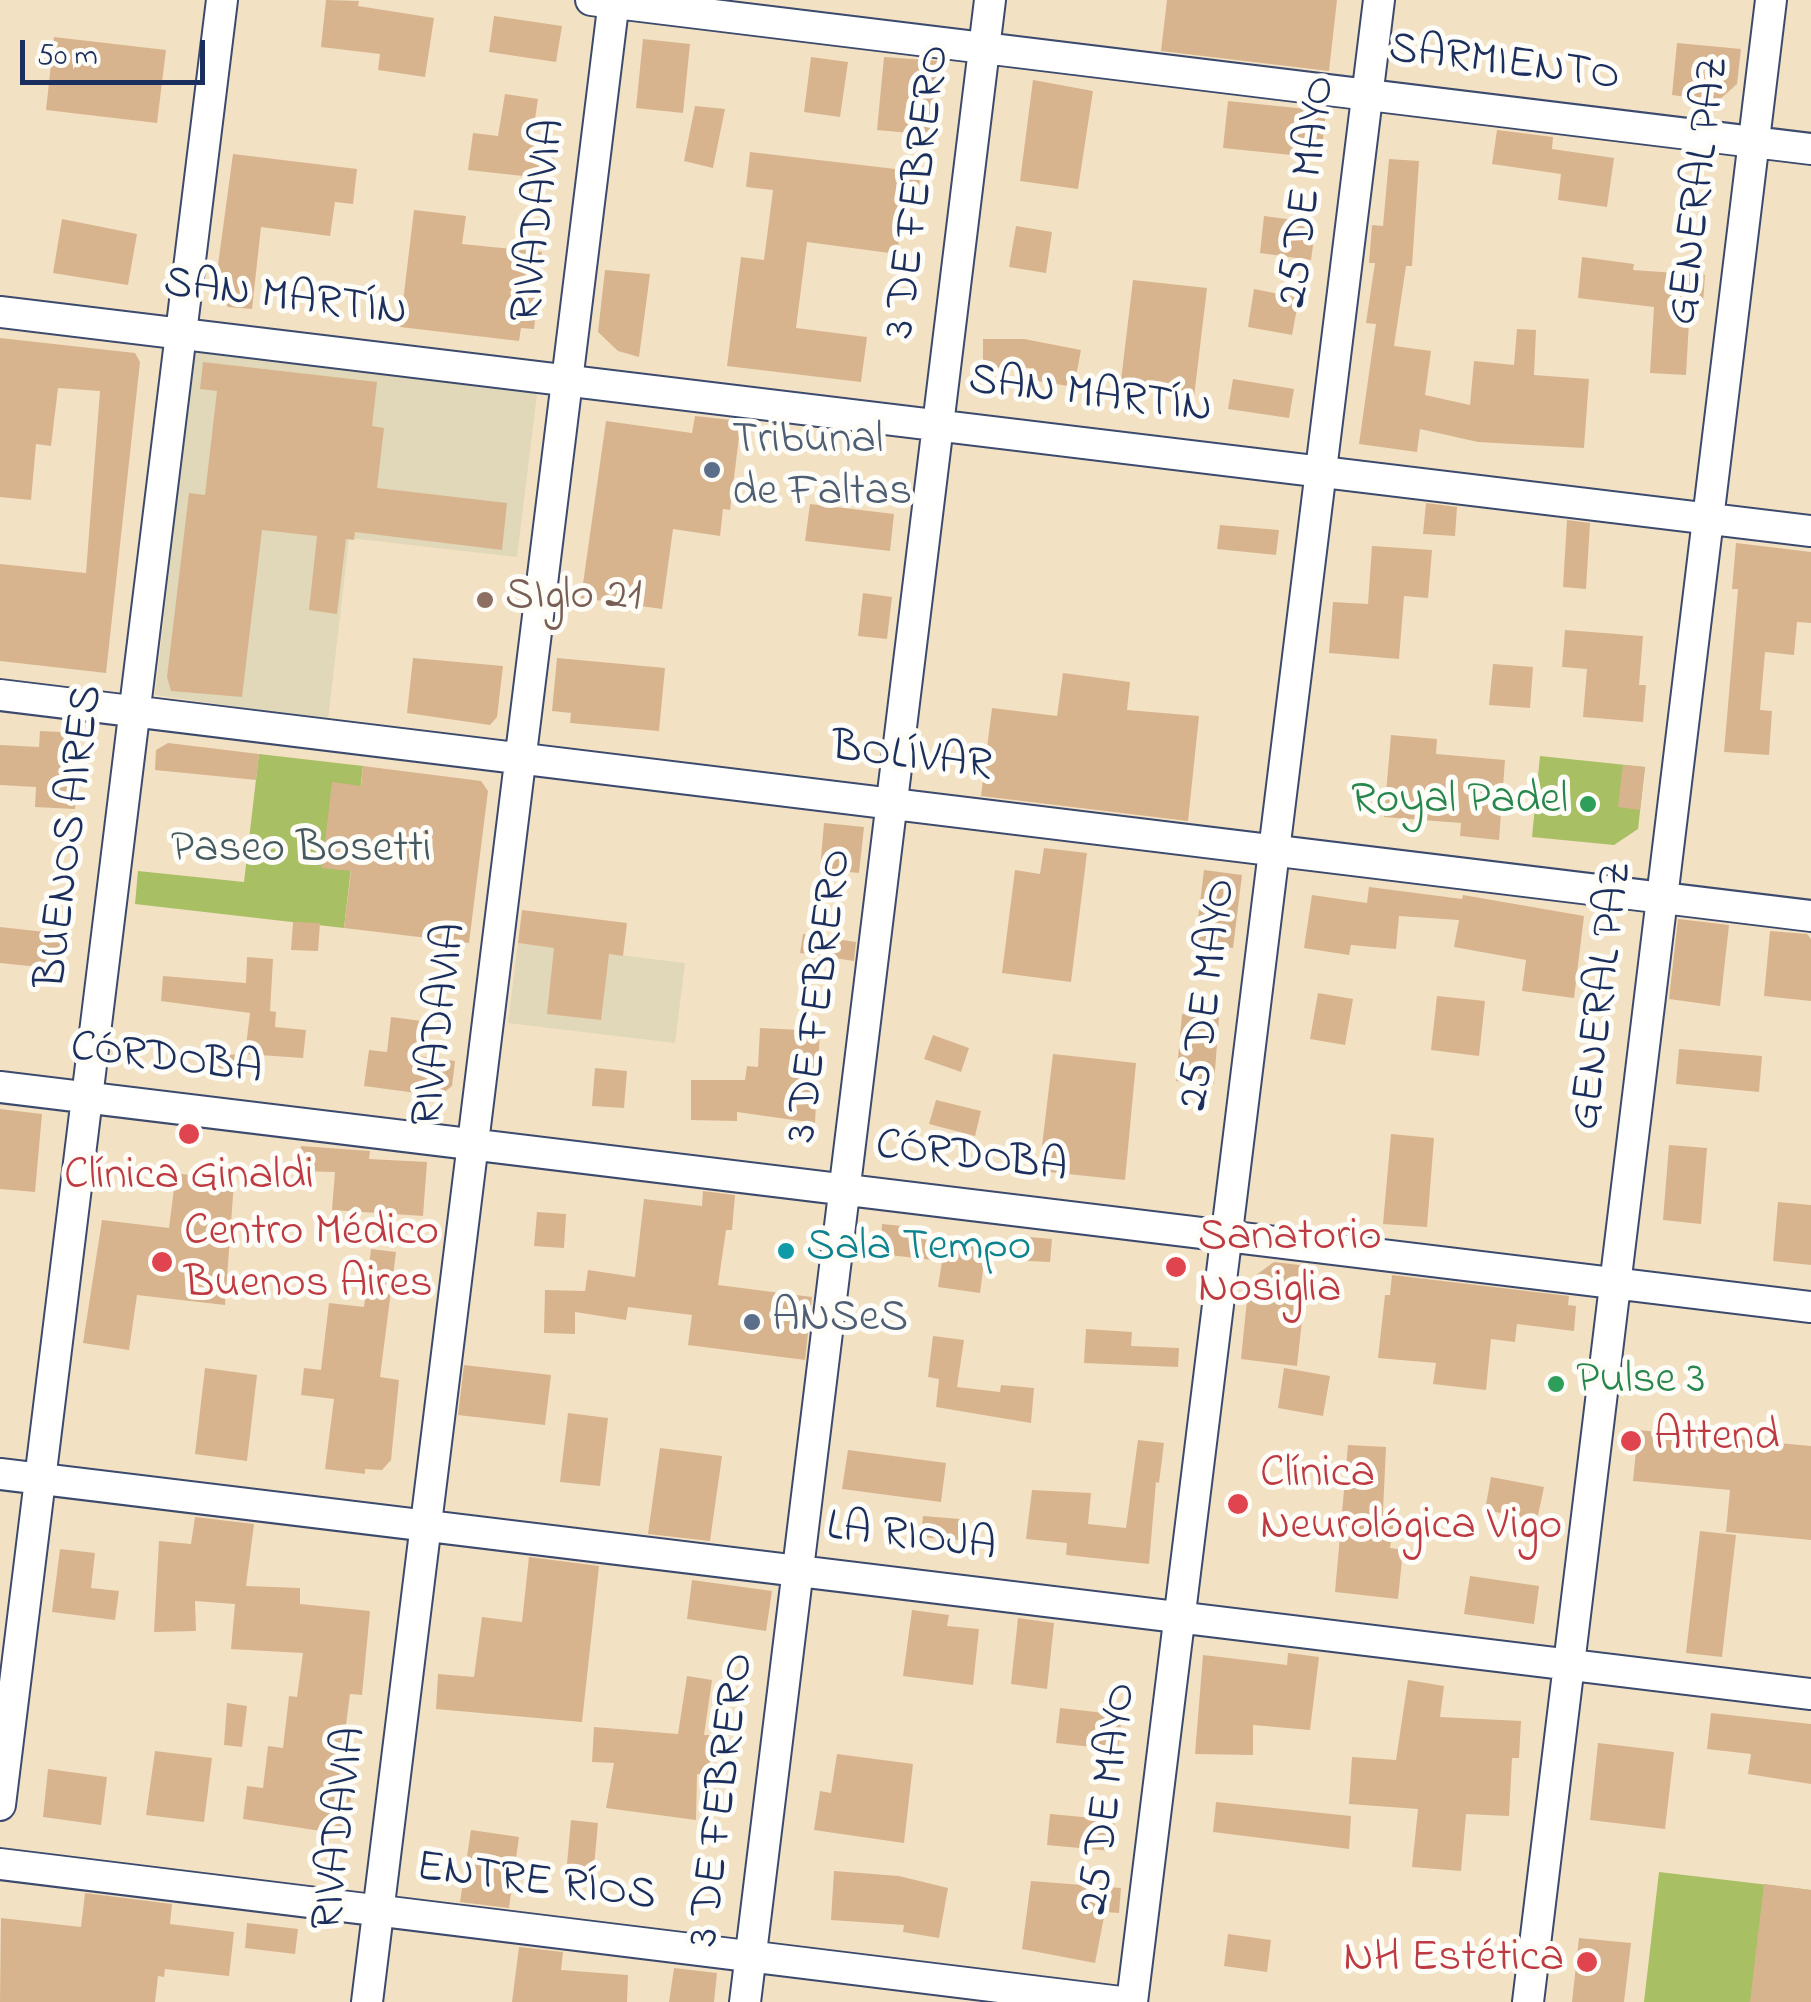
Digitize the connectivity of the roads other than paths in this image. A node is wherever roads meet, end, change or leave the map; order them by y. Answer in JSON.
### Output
{"nodes":[{"id":1,"x":222,"y":0,"type":"edge"},
{"id":2,"x":990,"y":0,"type":"edge"},
{"id":3,"x":1380,"y":0,"type":"edge"},
{"id":4,"x":1771,"y":0,"type":"edge"},
{"id":5,"x":606,"y":1,"type":"edge"},
{"id":6,"x":984,"y":48,"type":"junction"},
{"id":7,"x":1367,"y":95,"type":"junction"},
{"id":8,"x":1754,"y":142,"type":"junction"},
{"id":9,"x":1811,"y":149,"type":"edge"},
{"id":10,"x":0,"y":312,"type":"edge"},
{"id":11,"x":180,"y":334,"type":"junction"},
{"id":12,"x":568,"y":379,"type":"junction"},
{"id":13,"x":938,"y":425,"type":"junction"},
{"id":14,"x":1321,"y":471,"type":"junction"},
{"id":15,"x":1708,"y":518,"type":"junction"},
{"id":16,"x":1811,"y":531,"type":"edge"},
{"id":17,"x":0,"y":695,"type":"edge"},
{"id":18,"x":134,"y":712,"type":"junction"},
{"id":19,"x":521,"y":758,"type":"junction"},
{"id":20,"x":892,"y":803,"type":"junction"},
{"id":21,"x":1274,"y":850,"type":"junction"},
{"id":22,"x":1662,"y":897,"type":"junction"},
{"id":23,"x":1811,"y":916,"type":"edge"},
{"id":24,"x":0,"y":1087,"type":"edge"},
{"id":25,"x":87,"y":1098,"type":"junction"},
{"id":26,"x":473,"y":1144,"type":"junction"},
{"id":27,"x":845,"y":1190,"type":"junction"},
{"id":28,"x":1226,"y":1236,"type":"junction"},
{"id":29,"x":1615,"y":1284,"type":"junction"},
{"id":30,"x":1811,"y":1308,"type":"edge"},
{"id":31,"x":0,"y":1474,"type":"edge"},
{"id":32,"x":40,"y":1479,"type":"junction"},
{"id":33,"x":426,"y":1526,"type":"junction"},
{"id":34,"x":798,"y":1571,"type":"junction"},
{"id":35,"x":1179,"y":1618,"type":"junction"},
{"id":36,"x":1569,"y":1666,"type":"junction"},
{"id":37,"x":1811,"y":1694,"type":"edge"},
{"id":38,"x":0,"y":1805,"type":"edge"},
{"id":39,"x":0,"y":1864,"type":"edge"},
{"id":40,"x":378,"y":1911,"type":"junction"},
{"id":41,"x":751,"y":1956,"type":"junction"},
{"id":42,"x":367,"y":2002,"type":"edge"},
{"id":43,"x":746,"y":2002,"type":"edge"},
{"id":44,"x":1121,"y":2002,"type":"edge"},
{"id":45,"x":1132,"y":2002,"type":"edge"},
{"id":46,"x":1528,"y":2002,"type":"edge"}],
"edges":[{"from":1,"to":11,"type":"street","name":"BUENOS AIRES"},
{"from":2,"to":6,"type":"street","name":"3 DE FEBRERO"},
{"from":3,"to":7,"type":"street","name":"25 DE MAYO"},
{"from":4,"to":8,"type":"street","name":"GENERAL PAZ"},
{"from":5,"to":6,"type":"street","name":"SARMIENTO"},
{"from":5,"to":12,"type":"street","name":"RIVADAVIA"},
{"from":6,"to":7,"type":"street","name":"SARMIENTO"},
{"from":6,"to":13,"type":"street","name":"3 DE FEBRERO"},
{"from":7,"to":8,"type":"street","name":"SARMIENTO"},
{"from":7,"to":14,"type":"street","name":"25 DE MAYO"},
{"from":8,"to":9,"type":"street","name":"SARMIENTO"},
{"from":8,"to":15,"type":"street","name":"GENERAL PAZ"},
{"from":10,"to":11,"type":"street","name":"SAN MARTÍN"},
{"from":11,"to":12,"type":"street","name":"SAN MARTÍN"},
{"from":11,"to":18,"type":"street","name":"BUENOS AIRES"},
{"from":12,"to":13,"type":"street","name":"SAN MARTÍN"},
{"from":12,"to":19,"type":"street","name":"RIVADAVIA"},
{"from":13,"to":14,"type":"street","name":"SAN MARTÍN"},
{"from":13,"to":20,"type":"street","name":"3 DE FEBRERO"},
{"from":14,"to":15,"type":"street","name":"SAN MARTÍN"},
{"from":14,"to":21,"type":"street","name":"25 DE MAYO"},
{"from":15,"to":16,"type":"street","name":"SAN MARTÍN"},
{"from":15,"to":22,"type":"street","name":"GENERAL PAZ"},
{"from":17,"to":18,"type":"street","name":"BOLÍVAR"},
{"from":18,"to":19,"type":"street","name":"BOLÍVAR"},
{"from":18,"to":25,"type":"street","name":"BUENOS AIRES"},
{"from":19,"to":20,"type":"street","name":"BOLÍVAR"},
{"from":19,"to":26,"type":"street","name":"RIVADAVIA"},
{"from":20,"to":21,"type":"street","name":"BOLÍVAR"},
{"from":20,"to":27,"type":"street","name":"3 DE FEBRERO"},
{"from":21,"to":22,"type":"street","name":"BOLÍVAR"},
{"from":21,"to":28,"type":"street","name":"25 DE MAYO"},
{"from":22,"to":23,"type":"street","name":"BOLÍVAR"},
{"from":22,"to":29,"type":"street","name":"GENERAL PAZ"},
{"from":24,"to":25,"type":"street","name":"CÓRDOBA"},
{"from":25,"to":26,"type":"street","name":"CÓRDOBA"},
{"from":25,"to":32,"type":"street","name":"BUENOS AIRES"},
{"from":26,"to":27,"type":"street","name":"CÓRDOBA"},
{"from":26,"to":33,"type":"street","name":"RIVADAVIA"},
{"from":27,"to":28,"type":"street","name":"CÓRDOBA"},
{"from":27,"to":34,"type":"street","name":"3 DE FEBRERO"},
{"from":28,"to":29,"type":"street","name":"CÓRDOBA"},
{"from":28,"to":35,"type":"street","name":"25 DE MAYO"},
{"from":29,"to":30,"type":"street","name":"CÓRDOBA"},
{"from":29,"to":36,"type":"street","name":"GENERAL PAZ"},
{"from":31,"to":32,"type":"street","name":"LA RIOJA"},
{"from":32,"to":33,"type":"street","name":"LA RIOJA"},
{"from":32,"to":38,"type":"street","name":"BUENOS AIRES"},
{"from":33,"to":34,"type":"street","name":"LA RIOJA"},
{"from":33,"to":40,"type":"street","name":"RIVADAVIA"},
{"from":34,"to":35,"type":"street","name":"LA RIOJA"},
{"from":34,"to":41,"type":"street","name":"3 DE FEBRERO"},
{"from":35,"to":36,"type":"street","name":"LA RIOJA"},
{"from":35,"to":45,"type":"street","name":"25 DE MAYO"},
{"from":36,"to":37,"type":"street","name":"LA RIOJA"},
{"from":36,"to":46,"type":"street","name":"GENERAL PAZ"},
{"from":39,"to":40,"type":"street","name":"ENTRE RÍOS"},
{"from":40,"to":41,"type":"street","name":"ENTRE RÍOS"},
{"from":40,"to":42,"type":"street","name":"RIVADAVIA"},
{"from":41,"to":43,"type":"street","name":"3 DE FEBRERO"},
{"from":41,"to":44,"type":"street","name":"ENTRE RÍOS"}]}
